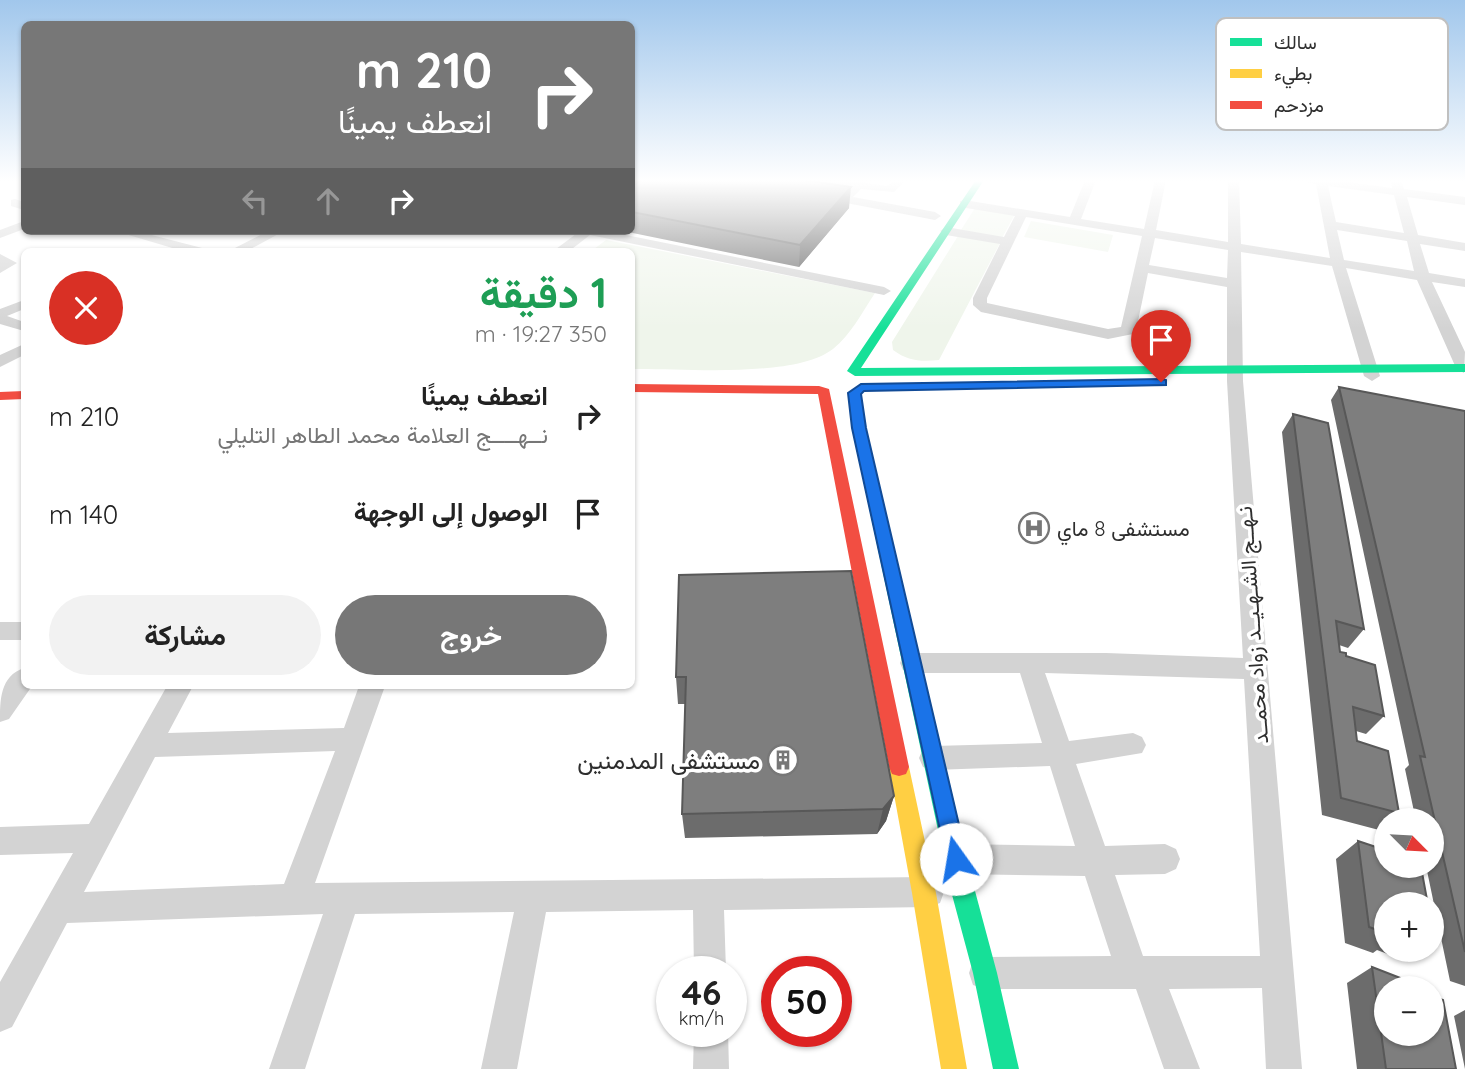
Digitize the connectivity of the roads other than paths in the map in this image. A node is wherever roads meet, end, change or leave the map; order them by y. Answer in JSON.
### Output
{"nodes":[{"id":1,"x":926,"y":230,"type":"edge"},
{"id":2,"x":1014,"y":230,"type":"edge"},
{"id":3,"x":1123,"y":230,"type":"edge"},
{"id":4,"x":1149,"y":230,"type":"edge"},
{"id":5,"x":1235,"y":230,"type":"edge"},
{"id":6,"x":1331,"y":230,"type":"edge"},
{"id":7,"x":1360,"y":230,"type":"edge"},
{"id":8,"x":1408,"y":230,"type":"edge"},
{"id":9,"x":946,"y":231,"type":"joint"},
{"id":10,"x":1148,"y":234,"type":"junction"},
{"id":11,"x":136,"y":235,"type":"edge"},
{"id":12,"x":270,"y":235,"type":"edge"},
{"id":13,"x":582,"y":235,"type":"edge"},
{"id":14,"x":609,"y":235,"type":"edge"},
{"id":15,"x":1410,"y":238,"type":"junction"},
{"id":16,"x":1008,"y":242,"type":"junction"},
{"id":17,"x":917,"y":245,"type":"dead end"},
{"id":18,"x":1465,"y":247,"type":"edge"},
{"id":19,"x":186,"y":248,"type":"edge"},
{"id":20,"x":242,"y":248,"type":"edge"},
{"id":21,"x":565,"y":248,"type":"edge"},
{"id":22,"x":1236,"y":249,"type":"junction"},
{"id":23,"x":0,"y":258,"type":"edge"},
{"id":24,"x":1338,"y":264,"type":"junction"},
{"id":25,"x":0,"y":268,"type":"edge"},
{"id":26,"x":1142,"y":268,"type":"junction"},
{"id":27,"x":1423,"y":277,"type":"junction"},
{"id":28,"x":1465,"y":283,"type":"edge"},
{"id":29,"x":1236,"y":284,"type":"junction"},
{"id":30,"x":887,"y":287,"type":"joint"},
{"id":31,"x":21,"y":306,"type":"edge"},
{"id":32,"x":872,"y":310,"type":"dead end"},
{"id":33,"x":0,"y":316,"type":"edge"},
{"id":34,"x":21,"y":326,"type":"edge"},
{"id":35,"x":21,"y":351,"type":"edge"},
{"id":36,"x":0,"y":362,"type":"edge"},
{"id":37,"x":1465,"y":368,"type":"edge"},
{"id":38,"x":848,"y":370,"type":"junction"},
{"id":39,"x":1369,"y":372,"type":"junction"},
{"id":40,"x":787,"y":373,"type":"dead end"},
{"id":41,"x":635,"y":375,"type":"edge"},
{"id":42,"x":1235,"y":375,"type":"junction"},
{"id":43,"x":1465,"y":377,"type":"edge"},
{"id":44,"x":0,"y":383,"type":"edge"},
{"id":45,"x":21,"y":383,"type":"edge"},
{"id":46,"x":820,"y":385,"type":"junction"},
{"id":47,"x":635,"y":388,"type":"edge"},
{"id":48,"x":858,"y":390,"type":"junction"},
{"id":49,"x":21,"y":395,"type":"edge"},
{"id":50,"x":0,"y":396,"type":"edge"},
{"id":51,"x":0,"y":631,"type":"edge"},
{"id":52,"x":21,"y":631,"type":"edge"},
{"id":53,"x":912,"y":663,"type":"junction"},
{"id":54,"x":1029,"y":663,"type":"junction"},
{"id":55,"x":1256,"y":669,"type":"junction"},
{"id":56,"x":21,"y":682,"type":"edge"},
{"id":57,"x":178,"y":689,"type":"edge"},
{"id":58,"x":371,"y":689,"type":"edge"},
{"id":59,"x":0,"y":711,"type":"edge"},
{"id":60,"x":352,"y":739,"type":"junction"},
{"id":61,"x":149,"y":745,"type":"junction"},
{"id":62,"x":1133,"y":745,"type":"dead end"},
{"id":63,"x":1060,"y":754,"type":"junction"},
{"id":64,"x":933,"y":758,"type":"junction"},
{"id":65,"x":98,"y":838,"type":"junction"},
{"id":66,"x":0,"y":841,"type":"edge"},
{"id":67,"x":956,"y":859,"type":"junction"},
{"id":68,"x":1165,"y":859,"type":"dead end"},
{"id":69,"x":1095,"y":861,"type":"junction"},
{"id":70,"x":963,"y":891,"type":"junction"},
{"id":71,"x":924,"y":893,"type":"junction"},
{"id":72,"x":708,"y":894,"type":"junction"},
{"id":73,"x":533,"y":896,"type":"junction"},
{"id":74,"x":293,"y":899,"type":"junction"},
{"id":75,"x":344,"y":899,"type":"junction"},
{"id":76,"x":60,"y":908,"type":"junction"},
{"id":77,"x":710,"y":956,"type":"edge"},
{"id":78,"x":1139,"y":972,"type":"junction"},
{"id":79,"x":1278,"y":972,"type":"junction"},
{"id":80,"x":985,"y":973,"type":"junction"},
{"id":81,"x":0,"y":1015,"type":"edge"},
{"id":82,"x":711,"y":1047,"type":"edge"},
{"id":83,"x":286,"y":1069,"type":"edge"},
{"id":84,"x":499,"y":1069,"type":"edge"},
{"id":85,"x":711,"y":1069,"type":"edge"},
{"id":86,"x":954,"y":1069,"type":"edge"},
{"id":87,"x":1006,"y":1069,"type":"edge"},
{"id":88,"x":1182,"y":1069,"type":"edge"},
{"id":89,"x":1284,"y":1069,"type":"edge"}],
"edges":[{"from":1,"to":17,"type":"main road"},
{"from":2,"to":16,"type":"street"},
{"from":3,"to":10,"type":"street"},
{"from":4,"to":10,"type":"street"},
{"from":5,"to":22,"type":"street","name":"نـهــج الشـهـيــد زواد محمــد"},
{"from":6,"to":24,"type":"street"},
{"from":7,"to":15,"type":"street"},
{"from":8,"to":15,"type":"street"},
{"from":9,"to":16,"type":"street"},
{"from":9,"to":38,"type":"main road"},
{"from":10,"to":22,"type":"street"},
{"from":10,"to":26,"type":"street"},
{"from":11,"to":19,"type":"street"},
{"from":12,"to":20,"type":"street"},
{"from":13,"to":21,"type":"street"},
{"from":14,"to":30,"type":"street"},
{"from":15,"to":18,"type":"street"},
{"from":15,"to":27,"type":"street"},
{"from":16,"to":26,"type":"street"},
{"from":22,"to":24,"type":"street"},
{"from":22,"to":29,"type":"street","name":"نـهــج الشـهـيــد زواد محمــد"},
{"from":23,"to":25,"type":"street"},
{"from":24,"to":27,"type":"street"},
{"from":24,"to":39,"type":"street"},
{"from":26,"to":29,"type":"street"},
{"from":27,"to":28,"type":"street"},
{"from":27,"to":37,"type":"street"},
{"from":29,"to":42,"type":"street","name":"نـهــج الشـهـيــد زواد محمــد"},
{"from":30,"to":32,"type":"main road"},
{"from":31,"to":33,"type":"street"},
{"from":33,"to":34,"type":"street"},
{"from":35,"to":36,"type":"street"},
{"from":37,"to":39,"type":"main road"},
{"from":38,"to":42,"type":"main road"},
{"from":38,"to":48,"type":"main road"},
{"from":39,"to":42,"type":"main road"},
{"from":39,"to":43,"type":"main road"},
{"from":40,"to":41,"type":"main road"},
{"from":42,"to":48,"type":"main road"},
{"from":42,"to":55,"type":"street","name":"نـهــج الشـهـيــد زواد محمــد"},
{"from":44,"to":45,"type":"main road"},
{"from":46,"to":47,"type":"main road"},
{"from":46,"to":48,"type":"main road"},
{"from":46,"to":71,"type":"main road"},
{"from":48,"to":53,"type":"main road"},
{"from":49,"to":50,"type":"main road"},
{"from":51,"to":52,"type":"street"},
{"from":53,"to":54,"type":"street"},
{"from":53,"to":64,"type":"main road"},
{"from":54,"to":55,"type":"street"},
{"from":54,"to":63,"type":"street"},
{"from":55,"to":79,"type":"street","name":"نـهــج الشـهـيــد زواد محمــد"},
{"from":56,"to":59,"type":"street"},
{"from":57,"to":61,"type":"street"},
{"from":58,"to":60,"type":"street"},
{"from":60,"to":61,"type":"street"},
{"from":60,"to":74,"type":"street"},
{"from":61,"to":65,"type":"street"},
{"from":62,"to":63,"type":"street"},
{"from":63,"to":64,"type":"street"},
{"from":63,"to":69,"type":"street"},
{"from":64,"to":67,"type":"main road"},
{"from":65,"to":66,"type":"street"},
{"from":65,"to":76,"type":"street"},
{"from":67,"to":69,"type":"street"},
{"from":67,"to":70,"type":"main road"},
{"from":68,"to":69,"type":"street"},
{"from":69,"to":78,"type":"street"},
{"from":70,"to":71,"type":"street"},
{"from":70,"to":80,"type":"main road"},
{"from":71,"to":72,"type":"street"},
{"from":71,"to":86,"type":"main road"},
{"from":72,"to":73,"type":"street"},
{"from":72,"to":77,"type":"street"},
{"from":73,"to":75,"type":"street"},
{"from":73,"to":84,"type":"street"},
{"from":74,"to":75,"type":"street"},
{"from":74,"to":76,"type":"street"},
{"from":75,"to":83,"type":"street"},
{"from":76,"to":81,"type":"street"},
{"from":78,"to":79,"type":"street"},
{"from":78,"to":80,"type":"street"},
{"from":78,"to":88,"type":"street"},
{"from":79,"to":89,"type":"street","name":"نـهــج الشـهـيــد زواد محمــد"},
{"from":80,"to":87,"type":"main road"},
{"from":82,"to":85,"type":"street"}]}
